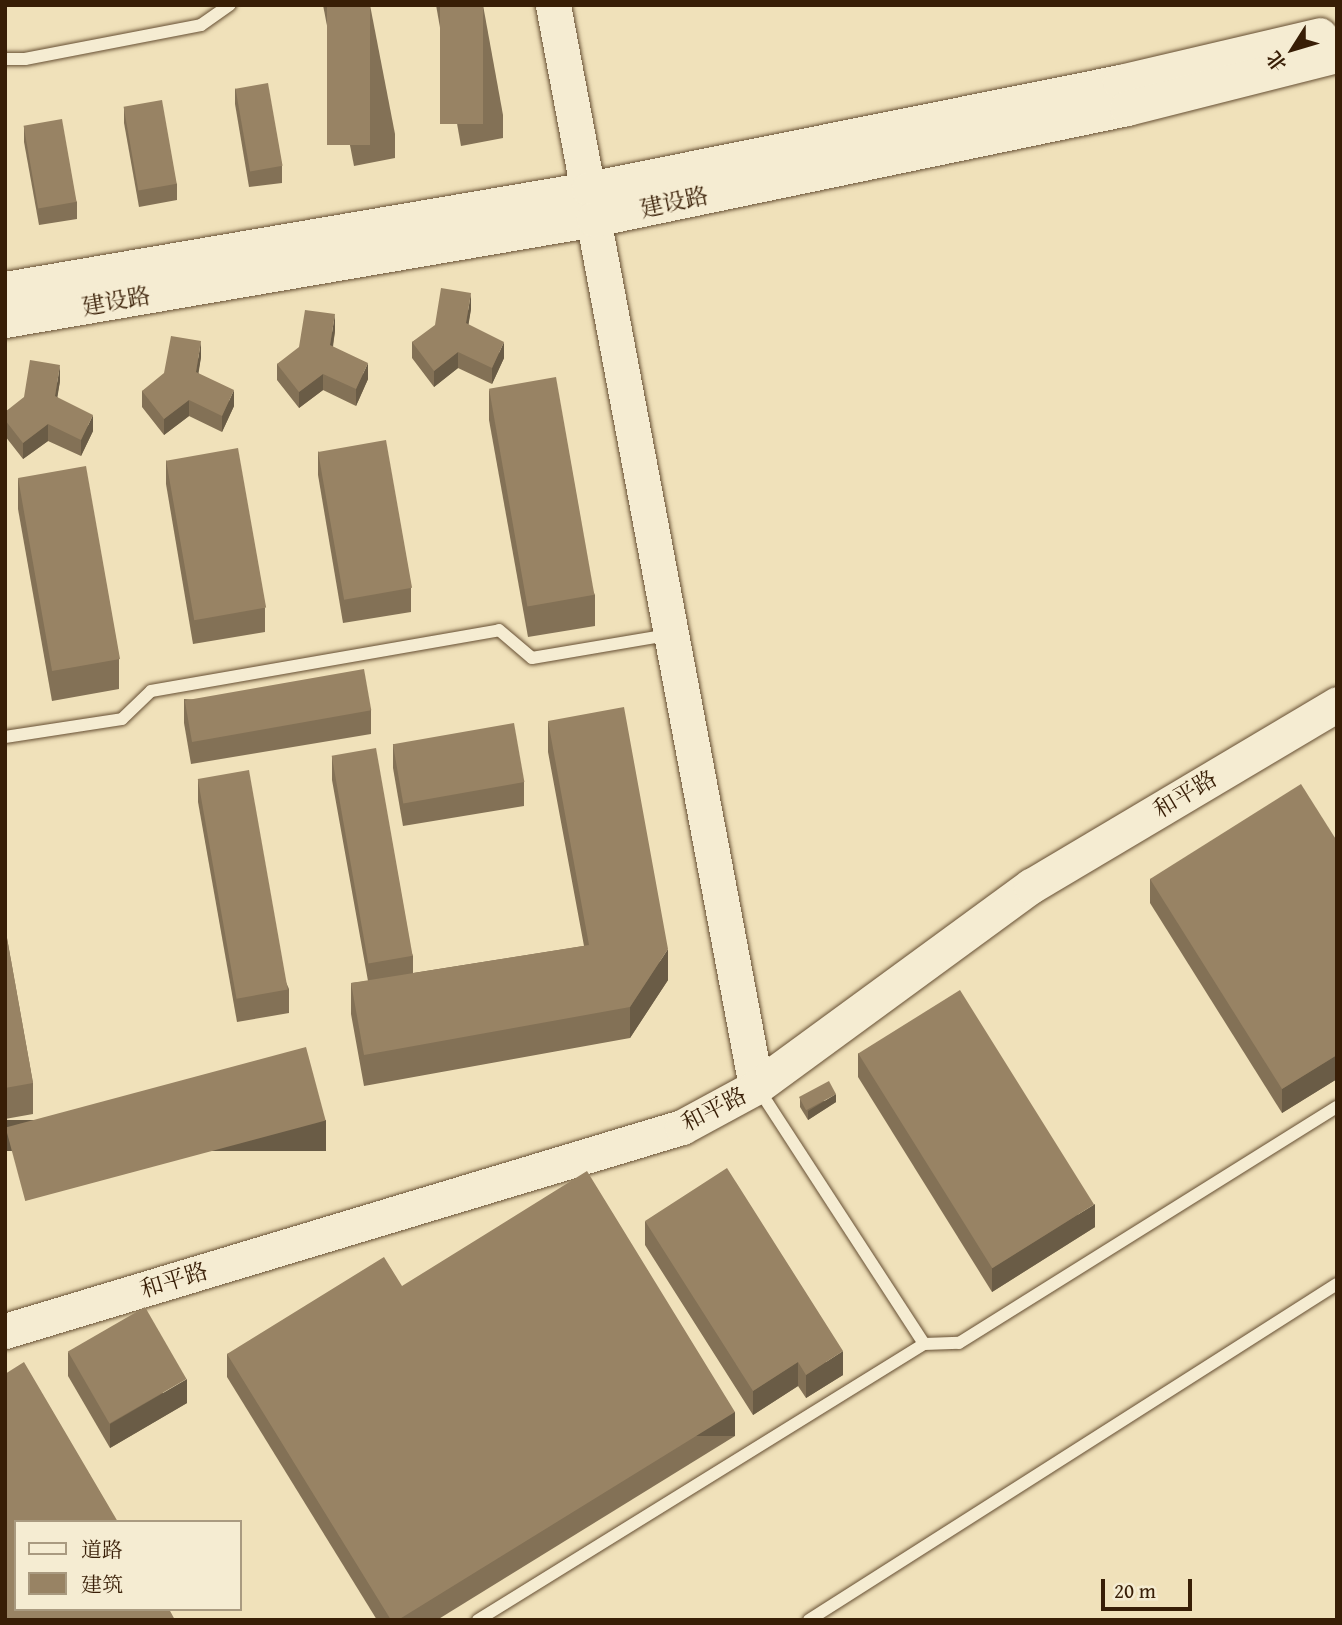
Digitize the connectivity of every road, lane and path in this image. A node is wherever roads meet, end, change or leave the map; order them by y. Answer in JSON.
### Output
{"nodes":[{"id":1,"x":230,"y":5,"type":"edge"},
{"id":2,"x":553,"y":5,"type":"edge"},
{"id":3,"x":1337,"y":31,"type":"edge"},
{"id":4,"x":1337,"y":55,"type":"edge"},
{"id":5,"x":5,"y":59,"type":"edge"},
{"id":6,"x":591,"y":204,"type":"junction"},
{"id":7,"x":5,"y":289,"type":"edge"},
{"id":8,"x":5,"y":320,"type":"edge"},
{"id":9,"x":671,"y":634,"type":"junction"},
{"id":10,"x":1337,"y":704,"type":"edge"},
{"id":11,"x":5,"y":737,"type":"edge"},
{"id":12,"x":762,"y":1094,"type":"junction"},
{"id":13,"x":1337,"y":1107,"type":"edge"},
{"id":14,"x":1337,"y":1284,"type":"edge"},
{"id":15,"x":5,"y":1331,"type":"edge"},
{"id":16,"x":924,"y":1344,"type":"junction"},
{"id":17,"x":478,"y":1620,"type":"edge"},
{"id":18,"x":809,"y":1620,"type":"edge"}],
"edges":[{"from":1,"to":5,"type":"lane"},
{"from":2,"to":6,"type":"main road"},
{"from":3,"to":6,"type":"main road","name":"建设路"},
{"from":4,"to":6,"type":"main road","name":"建设路"},
{"from":6,"to":7,"type":"main road","name":"建设路"},
{"from":6,"to":8,"type":"main road","name":"建设路"},
{"from":6,"to":9,"type":"main road"},
{"from":9,"to":11,"type":"lane"},
{"from":9,"to":12,"type":"main road"},
{"from":10,"to":12,"type":"main road","name":"和平路"},
{"from":12,"to":15,"type":"main road","name":"和平路"},
{"from":12,"to":16,"type":"lane"},
{"from":13,"to":16,"type":"lane"},
{"from":14,"to":18,"type":"lane"},
{"from":16,"to":17,"type":"lane"}]}
